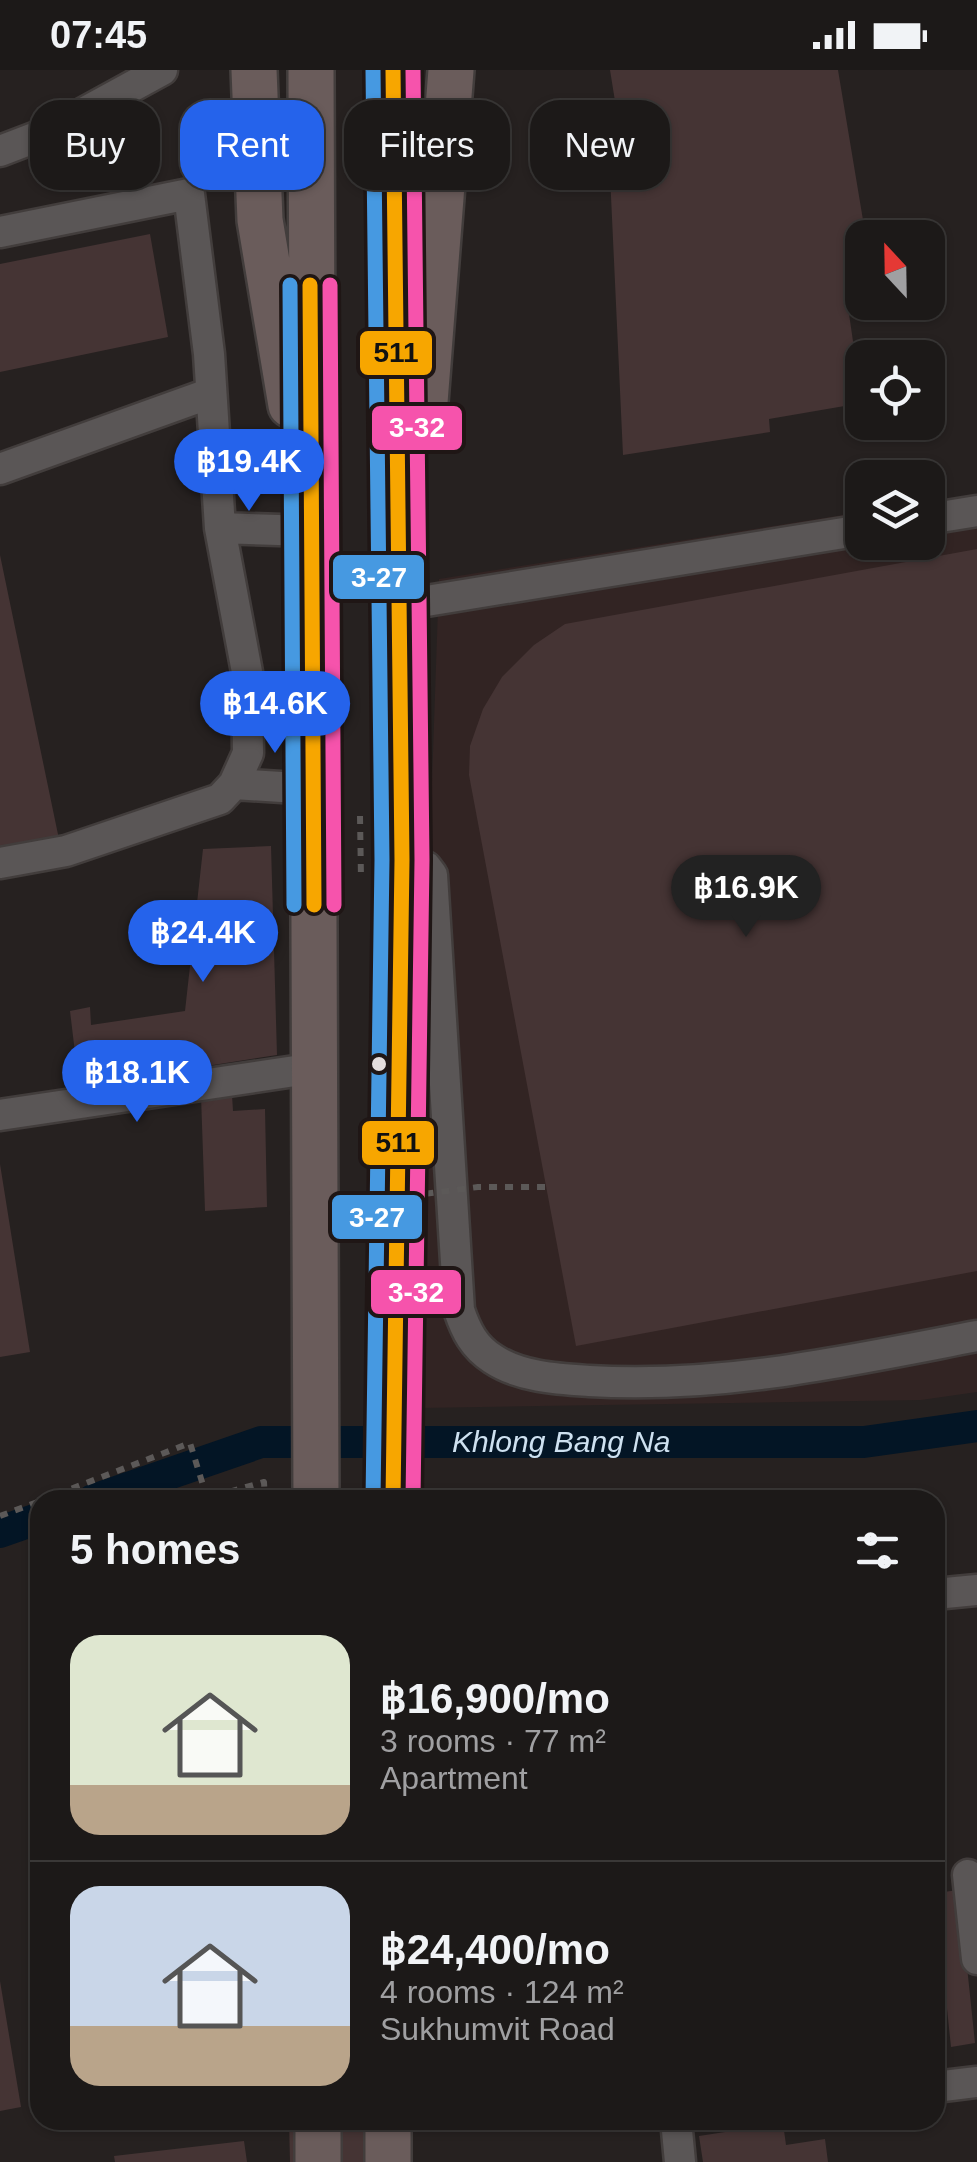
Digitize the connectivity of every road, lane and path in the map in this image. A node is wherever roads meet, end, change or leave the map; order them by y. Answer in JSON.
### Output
{"nodes":[{"id":1,"x":162,"y":70,"type":"edge"},
{"id":2,"x":254,"y":70,"type":"edge"},
{"id":3,"x":311,"y":70,"type":"edge"},
{"id":4,"x":393,"y":70,"type":"edge"},
{"id":5,"x":450,"y":70,"type":"edge"},
{"id":6,"x":0,"y":152,"type":"edge"},
{"id":7,"x":0,"y":232,"type":"edge"},
{"id":8,"x":211,"y":393,"type":"junction"},
{"id":9,"x":0,"y":469,"type":"edge"},
{"id":10,"x":310,"y":510,"type":"junction"},
{"id":11,"x":977,"y":511,"type":"edge"},
{"id":12,"x":945,"y":517,"type":"edge"},
{"id":13,"x":220,"y":528,"type":"junction"},
{"id":14,"x":845,"y":533,"type":"edge"},
{"id":15,"x":402,"y":605,"type":"junction"},
{"id":16,"x":234,"y":784,"type":"junction"},
{"id":17,"x":313,"y":788,"type":"junction"},
{"id":18,"x":402,"y":860,"type":"junction"},
{"id":19,"x":0,"y":864,"type":"edge"},
{"id":20,"x":315,"y":1068,"type":"junction"},
{"id":21,"x":0,"y":1116,"type":"edge"},
{"id":22,"x":545,"y":1187,"type":"dead end"},
{"id":23,"x":362,"y":1202,"type":"dead end"},
{"id":24,"x":977,"y":1336,"type":"edge"},
{"id":25,"x":67,"y":1490,"type":"edge"},
{"id":26,"x":205,"y":1490,"type":"edge"},
{"id":27,"x":236,"y":1490,"type":"edge"},
{"id":28,"x":264,"y":1490,"type":"edge"},
{"id":29,"x":316,"y":1490,"type":"edge"},
{"id":30,"x":393,"y":1490,"type":"edge"},
{"id":31,"x":30,"y":1504,"type":"edge"},
{"id":32,"x":0,"y":1516,"type":"edge"},
{"id":33,"x":977,"y":1590,"type":"edge"},
{"id":34,"x":945,"y":1593,"type":"edge"},
{"id":35,"x":968,"y":1875,"type":"dead end"},
{"id":36,"x":977,"y":1959,"type":"edge"},
{"id":37,"x":977,"y":2082,"type":"edge"},
{"id":38,"x":945,"y":2086,"type":"edge"},
{"id":39,"x":318,"y":2130,"type":"edge"},
{"id":40,"x":388,"y":2130,"type":"edge"},
{"id":41,"x":677,"y":2130,"type":"edge"},
{"id":42,"x":318,"y":2162,"type":"edge"},
{"id":43,"x":388,"y":2162,"type":"edge"},
{"id":44,"x":680,"y":2162,"type":"edge"}],
"edges":[{"from":1,"to":6,"type":"street"},
{"from":2,"to":10,"type":"highway"},
{"from":3,"to":10,"type":"highway"},
{"from":4,"to":15,"type":"highway"},
{"from":5,"to":15,"type":"highway"},
{"from":7,"to":8,"type":"street"},
{"from":8,"to":9,"type":"street"},
{"from":8,"to":13,"type":"street"},
{"from":10,"to":13,"type":"street"},
{"from":10,"to":17,"type":"highway"},
{"from":11,"to":12,"type":"street"},
{"from":13,"to":16,"type":"street"},
{"from":14,"to":15,"type":"street"},
{"from":15,"to":18,"type":"highway"},
{"from":16,"to":17,"type":"street"},
{"from":16,"to":19,"type":"street"},
{"from":17,"to":20,"type":"highway"},
{"from":18,"to":24,"type":"street"},
{"from":18,"to":30,"type":"highway"},
{"from":20,"to":21,"type":"street"},
{"from":20,"to":29,"type":"highway"},
{"from":22,"to":23,"type":"path","bridge":true},
{"from":25,"to":26,"type":"path"},
{"from":27,"to":28,"type":"path"},
{"from":31,"to":32,"type":"path"},
{"from":33,"to":34,"type":"street"},
{"from":35,"to":36,"type":"street"},
{"from":37,"to":38,"type":"street"},
{"from":39,"to":42,"type":"highway"},
{"from":40,"to":43,"type":"highway"},
{"from":41,"to":44,"type":"street"}]}
